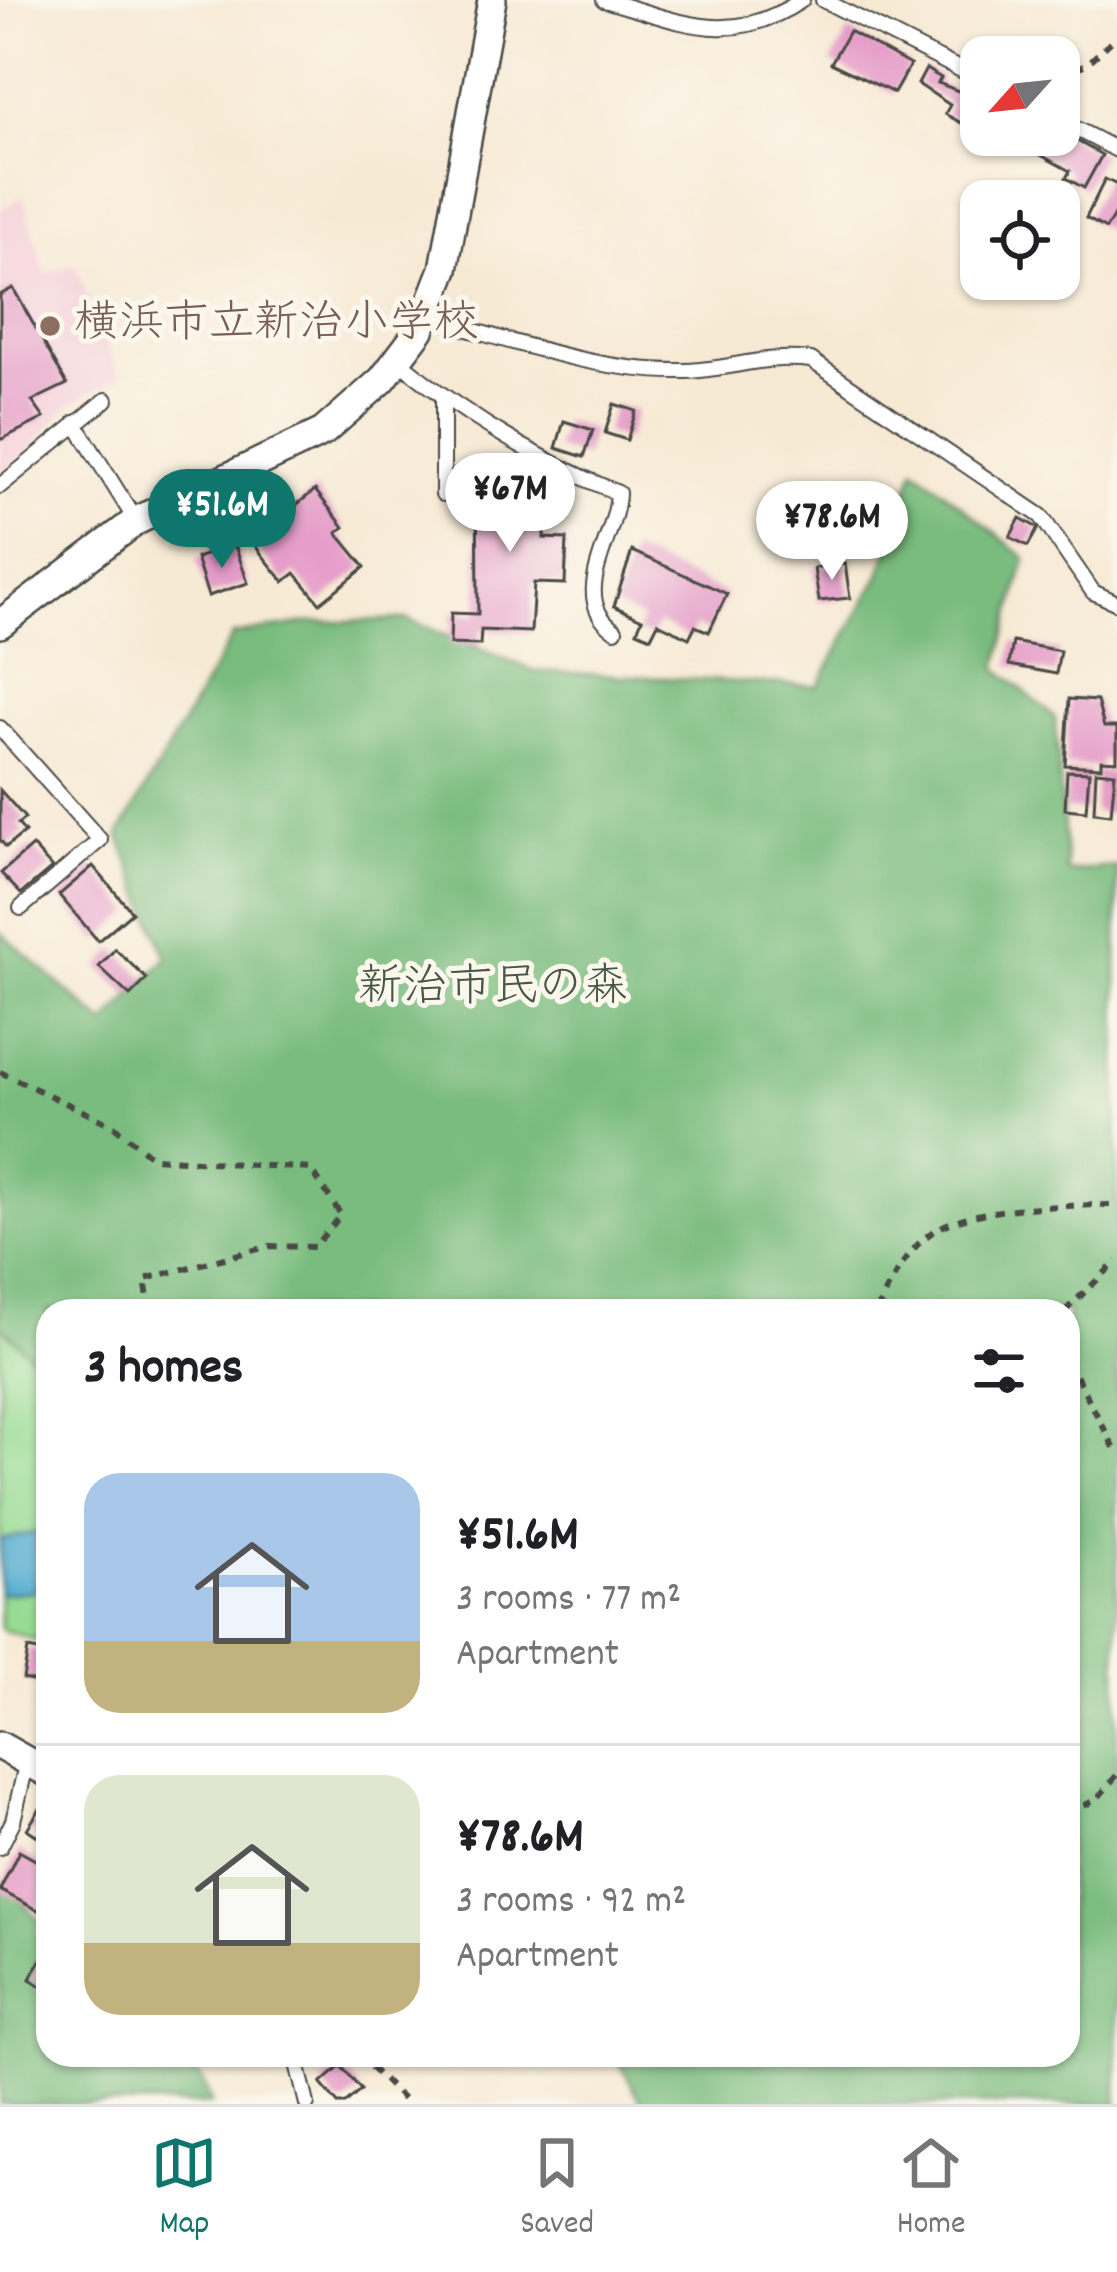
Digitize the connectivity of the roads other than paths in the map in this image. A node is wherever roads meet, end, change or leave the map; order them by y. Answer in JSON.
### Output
{"nodes":[{"id":1,"x":493,"y":0,"type":"edge"},
{"id":2,"x":604,"y":0,"type":"edge"},
{"id":3,"x":802,"y":0,"type":"edge"},
{"id":4,"x":823,"y":0,"type":"edge"},
{"id":5,"x":960,"y":69,"type":"edge"},
{"id":6,"x":1080,"y":131,"type":"edge"},
{"id":7,"x":1117,"y":150,"type":"edge"},
{"id":8,"x":425,"y":317,"type":"junction"},
{"id":9,"x":397,"y":360,"type":"junction"},
{"id":10,"x":443,"y":398,"type":"junction"},
{"id":11,"x":106,"y":400,"type":"dead end"},
{"id":12,"x":75,"y":423,"type":"junction"},
{"id":13,"x":0,"y":486,"type":"edge"},
{"id":14,"x":443,"y":494,"type":"dead end"},
{"id":15,"x":136,"y":521,"type":"junction"},
{"id":16,"x":1117,"y":603,"type":"edge"},
{"id":17,"x":0,"y":624,"type":"edge"},
{"id":18,"x":616,"y":629,"type":"dead end"},
{"id":19,"x":0,"y":728,"type":"edge"},
{"id":20,"x":21,"y":908,"type":"dead end"},
{"id":21,"x":0,"y":1746,"type":"edge"},
{"id":22,"x":36,"y":1766,"type":"edge"},
{"id":23,"x":36,"y":1769,"type":"edge"},
{"id":24,"x":0,"y":1847,"type":"edge"},
{"id":25,"x":298,"y":2067,"type":"edge"},
{"id":26,"x":307,"y":2104,"type":"edge"}],
"edges":[{"from":1,"to":8,"type":"street"},
{"from":2,"to":3,"type":"lane"},
{"from":4,"to":5,"type":"lane"},
{"from":6,"to":7,"type":"lane"},
{"from":8,"to":9,"type":"street"},
{"from":8,"to":16,"type":"lane"},
{"from":9,"to":10,"type":"lane"},
{"from":9,"to":15,"type":"street"},
{"from":10,"to":14,"type":"lane"},
{"from":10,"to":18,"type":"lane"},
{"from":11,"to":12,"type":"lane"},
{"from":12,"to":13,"type":"lane"},
{"from":12,"to":15,"type":"lane"},
{"from":15,"to":17,"type":"street"},
{"from":19,"to":20,"type":"lane"},
{"from":21,"to":22,"type":"street"},
{"from":23,"to":24,"type":"lane"},
{"from":25,"to":26,"type":"lane"}]}
